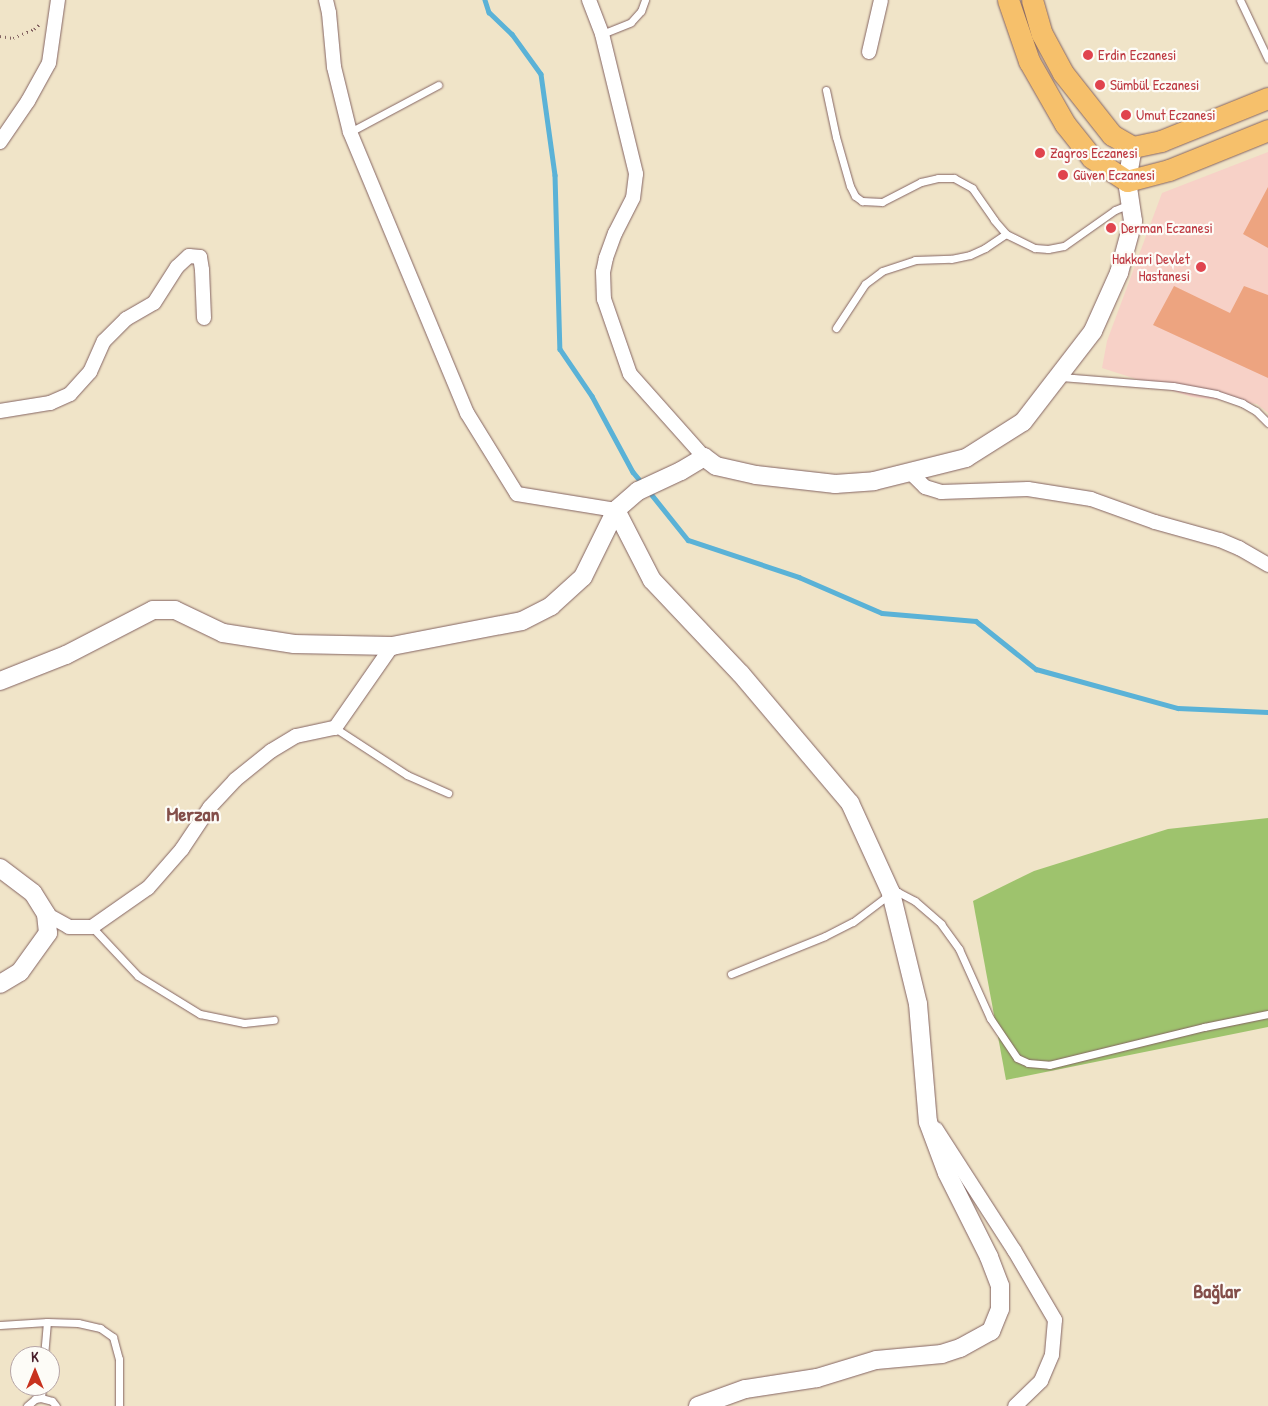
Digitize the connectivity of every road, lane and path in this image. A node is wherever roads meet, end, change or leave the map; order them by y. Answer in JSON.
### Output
{"nodes":[{"id":1,"x":326,"y":0,"type":"edge"},
{"id":2,"x":588,"y":0,"type":"edge"},
{"id":3,"x":644,"y":0,"type":"edge"},
{"id":4,"x":881,"y":0,"type":"edge"},
{"id":5,"x":1008,"y":0,"type":"edge"},
{"id":6,"x":1032,"y":0,"type":"edge"},
{"id":7,"x":1240,"y":0,"type":"edge"},
{"id":8,"x":57,"y":5,"type":"edge"},
{"id":9,"x":602,"y":34,"type":"junction"},
{"id":10,"x":0,"y":36,"type":"edge"},
{"id":11,"x":869,"y":52,"type":"dead end"},
{"id":12,"x":1268,"y":59,"type":"edge"},
{"id":13,"x":438,"y":85,"type":"dead end"},
{"id":14,"x":826,"y":90,"type":"dead end"},
{"id":15,"x":1268,"y":98,"type":"edge"},
{"id":16,"x":1268,"y":130,"type":"edge"},
{"id":17,"x":350,"y":132,"type":"junction"},
{"id":18,"x":0,"y":142,"type":"edge"},
{"id":19,"x":1133,"y":147,"type":"junction"},
{"id":20,"x":1127,"y":181,"type":"junction"},
{"id":21,"x":1130,"y":204,"type":"junction"},
{"id":22,"x":1006,"y":234,"type":"junction"},
{"id":23,"x":204,"y":318,"type":"dead end"},
{"id":24,"x":836,"y":328,"type":"dead end"},
{"id":25,"x":1058,"y":377,"type":"junction"},
{"id":26,"x":0,"y":411,"type":"edge"},
{"id":27,"x":1268,"y":423,"type":"edge"},
{"id":28,"x":704,"y":457,"type":"junction"},
{"id":29,"x":911,"y":473,"type":"junction"},
{"id":30,"x":616,"y":510,"type":"junction"},
{"id":31,"x":1268,"y":565,"type":"edge"},
{"id":32,"x":392,"y":646,"type":"junction"},
{"id":33,"x":0,"y":681,"type":"edge"},
{"id":34,"x":335,"y":728,"type":"junction"},
{"id":35,"x":448,"y":793,"type":"dead end"},
{"id":36,"x":2,"y":871,"type":"edge"},
{"id":37,"x":891,"y":893,"type":"junction"},
{"id":38,"x":46,"y":914,"type":"junction"},
{"id":39,"x":92,"y":927,"type":"junction"},
{"id":40,"x":731,"y":974,"type":"dead end"},
{"id":41,"x":0,"y":984,"type":"edge"},
{"id":42,"x":1268,"y":1014,"type":"edge"},
{"id":43,"x":274,"y":1020,"type":"dead end"},
{"id":44,"x":927,"y":1116,"type":"junction"},
{"id":45,"x":47,"y":1322,"type":"junction"},
{"id":46,"x":0,"y":1325,"type":"edge"},
{"id":47,"x":45,"y":1346,"type":"edge"},
{"id":48,"x":40,"y":1398,"type":"joint"},
{"id":49,"x":27,"y":1406,"type":"edge"},
{"id":50,"x":56,"y":1406,"type":"edge"},
{"id":51,"x":119,"y":1406,"type":"edge"},
{"id":52,"x":698,"y":1406,"type":"edge"},
{"id":53,"x":1015,"y":1406,"type":"edge"}],
"edges":[{"from":1,"to":17,"type":"street"},
{"from":2,"to":9,"type":"street"},
{"from":3,"to":9,"type":"lane"},
{"from":4,"to":11,"type":"street"},
{"from":5,"to":20,"type":"main road"},
{"from":6,"to":19,"type":"main road"},
{"from":7,"to":12,"type":"lane"},
{"from":8,"to":10,"type":"path"},
{"from":8,"to":18,"type":"street"},
{"from":9,"to":28,"type":"street"},
{"from":13,"to":17,"type":"lane"},
{"from":14,"to":22,"type":"lane"},
{"from":15,"to":19,"type":"main road"},
{"from":16,"to":20,"type":"main road"},
{"from":17,"to":30,"type":"street"},
{"from":19,"to":20,"type":"street"},
{"from":20,"to":21,"type":"street"},
{"from":21,"to":22,"type":"lane"},
{"from":21,"to":25,"type":"street"},
{"from":22,"to":24,"type":"lane"},
{"from":23,"to":26,"type":"street"},
{"from":25,"to":27,"type":"lane"},
{"from":25,"to":29,"type":"street"},
{"from":28,"to":29,"type":"street"},
{"from":28,"to":30,"type":"street"},
{"from":29,"to":31,"type":"street"},
{"from":30,"to":32,"type":"street"},
{"from":30,"to":37,"type":"street"},
{"from":32,"to":33,"type":"street"},
{"from":32,"to":34,"type":"street"},
{"from":34,"to":35,"type":"lane"},
{"from":34,"to":39,"type":"street"},
{"from":36,"to":38,"type":"street"},
{"from":37,"to":40,"type":"lane"},
{"from":37,"to":42,"type":"lane"},
{"from":37,"to":44,"type":"street"},
{"from":38,"to":39,"type":"street"},
{"from":38,"to":41,"type":"street"},
{"from":39,"to":43,"type":"lane"},
{"from":44,"to":52,"type":"street"},
{"from":44,"to":53,"type":"street"},
{"from":45,"to":46,"type":"lane"},
{"from":45,"to":47,"type":"lane"},
{"from":45,"to":51,"type":"lane"},
{"from":48,"to":49,"type":"lane"},
{"from":48,"to":50,"type":"lane"}]}
